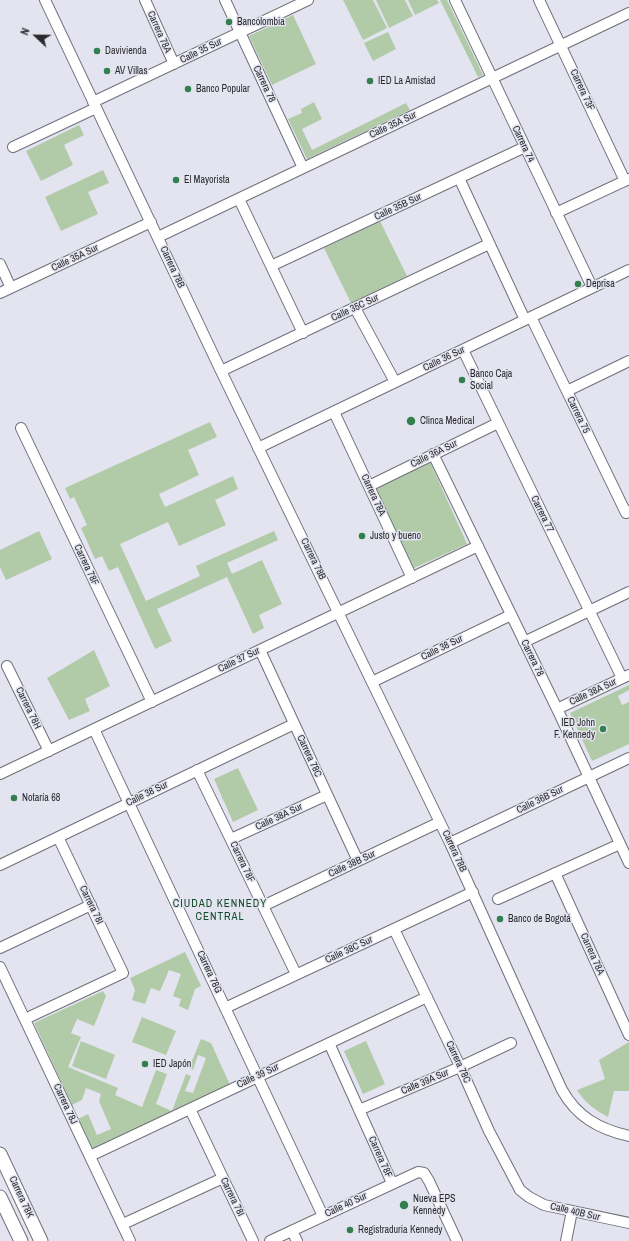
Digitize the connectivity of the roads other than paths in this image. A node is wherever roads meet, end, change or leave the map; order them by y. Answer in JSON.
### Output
{"nodes":[{"id":1,"x":45,"y":0,"type":"edge"},
{"id":2,"x":145,"y":0,"type":"edge"},
{"id":3,"x":225,"y":0,"type":"edge"},
{"id":4,"x":308,"y":0,"type":"edge"},
{"id":5,"x":455,"y":0,"type":"edge"},
{"id":6,"x":539,"y":0,"type":"edge"},
{"id":7,"x":629,"y":13,"type":"edge"},
{"id":8,"x":240,"y":32,"type":"junction"},
{"id":9,"x":560,"y":45,"type":"junction"},
{"id":10,"x":174,"y":64,"type":"junction"},
{"id":11,"x":492,"y":78,"type":"junction"},
{"id":12,"x":95,"y":105,"type":"junction"},
{"id":13,"x":13,"y":147,"type":"dead end"},
{"id":14,"x":525,"y":147,"type":"junction"},
{"id":15,"x":303,"y":168,"type":"junction"},
{"id":16,"x":459,"y":178,"type":"junction"},
{"id":17,"x":627,"y":180,"type":"edge"},
{"id":18,"x":239,"y":199,"type":"junction"},
{"id":19,"x":556,"y":213,"type":"junction"},
{"id":20,"x":151,"y":222,"type":"junction"},
{"id":21,"x":158,"y":237,"type":"junction"},
{"id":22,"x":489,"y":244,"type":"junction"},
{"id":23,"x":0,"y":264,"type":"edge"},
{"id":24,"x":271,"y":266,"type":"junction"},
{"id":25,"x":629,"y":270,"type":"edge"},
{"id":26,"x":592,"y":287,"type":"junction"},
{"id":27,"x":11,"y":288,"type":"junction"},
{"id":28,"x":0,"y":294,"type":"edge"},
{"id":29,"x":355,"y":308,"type":"junction"},
{"id":30,"x":528,"y":318,"type":"junction"},
{"id":31,"x":303,"y":333,"type":"junction"},
{"id":32,"x":463,"y":350,"type":"junction"},
{"id":33,"x":629,"y":361,"type":"edge"},
{"id":34,"x":221,"y":371,"type":"junction"},
{"id":35,"x":395,"y":382,"type":"junction"},
{"id":36,"x":567,"y":391,"type":"junction"},
{"id":37,"x":334,"y":412,"type":"junction"},
{"id":38,"x":498,"y":423,"type":"junction"},
{"id":39,"x":21,"y":428,"type":"dead end"},
{"id":40,"x":258,"y":448,"type":"junction"},
{"id":41,"x":434,"y":454,"type":"junction"},
{"id":42,"x":369,"y":486,"type":"junction"},
{"id":43,"x":628,"y":512,"type":"edge"},
{"id":44,"x":478,"y":546,"type":"junction"},
{"id":45,"x":412,"y":578,"type":"junction"},
{"id":46,"x":629,"y":592,"type":"edge"},
{"id":47,"x":590,"y":611,"type":"junction"},
{"id":48,"x":339,"y":612,"type":"junction"},
{"id":49,"x":511,"y":615,"type":"junction"},
{"id":50,"x":524,"y":642,"type":"junction"},
{"id":51,"x":260,"y":650,"type":"junction"},
{"id":52,"x":6,"y":666,"type":"dead end"},
{"id":53,"x":626,"y":676,"type":"edge"},
{"id":54,"x":372,"y":682,"type":"junction"},
{"id":55,"x":152,"y":702,"type":"junction"},
{"id":56,"x":557,"y":709,"type":"junction"},
{"id":57,"x":294,"y":724,"type":"junction"},
{"id":58,"x":94,"y":729,"type":"junction"},
{"id":59,"x":49,"y":751,"type":"junction"},
{"id":60,"x":629,"y":758,"type":"edge"},
{"id":61,"x":197,"y":770,"type":"junction"},
{"id":62,"x":0,"y":774,"type":"edge"},
{"id":63,"x":588,"y":777,"type":"junction"},
{"id":64,"x":327,"y":794,"type":"junction"},
{"id":65,"x":129,"y":803,"type":"junction"},
{"id":66,"x":440,"y":822,"type":"junction"},
{"id":67,"x":58,"y":837,"type":"junction"},
{"id":68,"x":231,"y":839,"type":"junction"},
{"id":69,"x":450,"y":843,"type":"junction"},
{"id":70,"x":620,"y":844,"type":"junction"},
{"id":71,"x":358,"y":861,"type":"junction"},
{"id":72,"x":629,"y":863,"type":"edge"},
{"id":73,"x":0,"y":865,"type":"edge"},
{"id":74,"x":555,"y":873,"type":"junction"},
{"id":75,"x":472,"y":892,"type":"junction"},
{"id":76,"x":498,"y":899,"type":"dead end"},
{"id":77,"x":91,"y":905,"type":"junction"},
{"id":78,"x":263,"y":906,"type":"junction"},
{"id":79,"x":394,"y":929,"type":"junction"},
{"id":80,"x":0,"y":948,"type":"edge"},
{"id":81,"x":0,"y":967,"type":"edge"},
{"id":82,"x":296,"y":974,"type":"junction"},
{"id":83,"x":426,"y":996,"type":"junction"},
{"id":84,"x":225,"y":1008,"type":"junction"},
{"id":85,"x":25,"y":1019,"type":"junction"},
{"id":86,"x":629,"y":1035,"type":"edge"},
{"id":87,"x":329,"y":1043,"type":"junction"},
{"id":88,"x":512,"y":1043,"type":"dead end"},
{"id":89,"x":460,"y":1067,"type":"junction"},
{"id":90,"x":258,"y":1077,"type":"junction"},
{"id":91,"x":190,"y":1109,"type":"junction"},
{"id":92,"x":359,"y":1110,"type":"junction"},
{"id":93,"x":629,"y":1136,"type":"edge"},
{"id":94,"x":0,"y":1154,"type":"edge"},
{"id":95,"x":90,"y":1156,"type":"junction"},
{"id":96,"x":222,"y":1178,"type":"junction"},
{"id":97,"x":392,"y":1183,"type":"junction"},
{"id":98,"x":524,"y":1194,"type":"joint"},
{"id":99,"x":0,"y":1197,"type":"edge"},
{"id":100,"x":572,"y":1211,"type":"junction"},
{"id":101,"x":323,"y":1216,"type":"junction"},
{"id":102,"x":122,"y":1224,"type":"junction"},
{"id":103,"x":629,"y":1224,"type":"edge"},
{"id":104,"x":292,"y":1231,"type":"junction"},
{"id":105,"x":21,"y":1241,"type":"edge"},
{"id":106,"x":41,"y":1241,"type":"edge"},
{"id":107,"x":130,"y":1241,"type":"edge"},
{"id":108,"x":253,"y":1241,"type":"edge"},
{"id":109,"x":270,"y":1241,"type":"edge"},
{"id":110,"x":297,"y":1241,"type":"edge"},
{"id":111,"x":457,"y":1241,"type":"edge"},
{"id":112,"x":566,"y":1241,"type":"edge"}],
"edges":[{"from":1,"to":12,"type":"street","name":"Carrera 78B"},
{"from":2,"to":10,"type":"street","name":"Carrera 78A"},
{"from":3,"to":8,"type":"street","name":"Carrera 78"},
{"from":4,"to":8,"type":"street","name":"Calle 35 Sur"},
{"from":5,"to":11,"type":"street","name":"Carrera 74"},
{"from":6,"to":9,"type":"street","name":"Carrera 73F"},
{"from":7,"to":9,"type":"street","name":"Calle 35A Sur"},
{"from":8,"to":10,"type":"street","name":"Calle 35 Sur"},
{"from":8,"to":15,"type":"street","name":"Carrera 78"},
{"from":9,"to":11,"type":"street","name":"Calle 35A Sur"},
{"from":9,"to":17,"type":"street","name":"Carrera 73F"},
{"from":10,"to":12,"type":"street","name":"Calle 35 Sur"},
{"from":11,"to":14,"type":"street","name":"Carrera 74"},
{"from":11,"to":15,"type":"street","name":"Calle 35A Sur"},
{"from":12,"to":13,"type":"street","name":"Calle 35 Sur"},
{"from":12,"to":20,"type":"street","name":"Carrera 78B"},
{"from":14,"to":16,"type":"street","name":"Calle 35B Sur"},
{"from":14,"to":19,"type":"street","name":"Carrera 74"},
{"from":15,"to":18,"type":"street","name":"Calle 35A Sur"},
{"from":16,"to":22,"type":"street","name":"Carrera 75"},
{"from":16,"to":24,"type":"street","name":"Calle 35B Sur"},
{"from":17,"to":19,"type":"street"},
{"from":18,"to":21,"type":"street","name":"Calle 35A Sur"},
{"from":18,"to":24,"type":"street"},
{"from":19,"to":26,"type":"street","name":"Carrera 74"},
{"from":20,"to":21,"type":"street","name":"Carrera 78B"},
{"from":20,"to":27,"type":"street","name":"Calle 35A Sur"},
{"from":21,"to":34,"type":"street","name":"Carrera 78B"},
{"from":22,"to":29,"type":"street","name":"Calle 35C Sur"},
{"from":22,"to":30,"type":"street","name":"Carrera 75"},
{"from":23,"to":27,"type":"street"},
{"from":24,"to":31,"type":"street"},
{"from":25,"to":26,"type":"street","name":"Calle 36 Sur"},
{"from":26,"to":30,"type":"street","name":"Calle 36 Sur"},
{"from":27,"to":28,"type":"street","name":"Calle 35A Sur"},
{"from":29,"to":31,"type":"street","name":"Calle 35C Sur"},
{"from":29,"to":35,"type":"street"},
{"from":30,"to":32,"type":"street","name":"Calle 36 Sur"},
{"from":30,"to":36,"type":"street","name":"Carrera 75"},
{"from":31,"to":34,"type":"street","name":"Calle 35C Sur"},
{"from":32,"to":35,"type":"street","name":"Calle 36 Sur"},
{"from":32,"to":38,"type":"street","name":"Carrera 77"},
{"from":33,"to":36,"type":"street"},
{"from":34,"to":40,"type":"street","name":"Carrera 78B"},
{"from":35,"to":37,"type":"street","name":"Calle 36 Sur"},
{"from":36,"to":43,"type":"street","name":"Carrera 75"},
{"from":37,"to":40,"type":"street","name":"Calle 36 Sur"},
{"from":37,"to":42,"type":"street","name":"Carrera 78A"},
{"from":38,"to":41,"type":"street","name":"Calle 36A Sur"},
{"from":38,"to":47,"type":"street","name":"Carrera 77"},
{"from":39,"to":55,"type":"street","name":"Carrera 78F"},
{"from":40,"to":48,"type":"street","name":"Carrera 78B"},
{"from":41,"to":42,"type":"street","name":"Calle 36A Sur"},
{"from":41,"to":44,"type":"street","name":"Carrera 78"},
{"from":42,"to":45,"type":"street","name":"Carrera 78A"},
{"from":44,"to":45,"type":"street","name":"Calle 37 Sur"},
{"from":44,"to":49,"type":"street","name":"Carrera 78"},
{"from":45,"to":48,"type":"street","name":"Calle 37 Sur"},
{"from":46,"to":47,"type":"street"},
{"from":47,"to":50,"type":"street"},
{"from":47,"to":53,"type":"street","name":"Carrera 77"},
{"from":48,"to":51,"type":"street","name":"Calle 37 Sur"},
{"from":48,"to":54,"type":"street","name":"Carrera 78B"},
{"from":49,"to":50,"type":"street","name":"Carrera 78"},
{"from":49,"to":54,"type":"street","name":"Calle 38 Sur"},
{"from":50,"to":56,"type":"street","name":"Carrera 78"},
{"from":51,"to":55,"type":"street","name":"Calle 37 Sur"},
{"from":51,"to":57,"type":"street","name":"Carrera 78C"},
{"from":52,"to":59,"type":"street","name":"Carrera 78H"},
{"from":53,"to":56,"type":"street","name":"Calle 38A Sur"},
{"from":54,"to":66,"type":"street","name":"Carrera 78B"},
{"from":55,"to":58,"type":"street","name":"Calle 37 Sur"},
{"from":56,"to":63,"type":"street","name":"Carrera 78"},
{"from":57,"to":61,"type":"street","name":"Calle 38 Sur"},
{"from":57,"to":64,"type":"street","name":"Carrera 78C"},
{"from":58,"to":59,"type":"street","name":"Calle 37 Sur"},
{"from":58,"to":65,"type":"street","name":"Carrera 78G"},
{"from":59,"to":62,"type":"street","name":"Calle 37 Sur"},
{"from":60,"to":63,"type":"street","name":"Calle 36B Sur"},
{"from":61,"to":65,"type":"street","name":"Calle 38 Sur"},
{"from":61,"to":68,"type":"street","name":"Carrera 78F"},
{"from":63,"to":69,"type":"street","name":"Calle 36B Sur"},
{"from":63,"to":70,"type":"street","name":"Carrera 78"},
{"from":64,"to":68,"type":"street","name":"Calle 38A Sur"},
{"from":64,"to":71,"type":"street","name":"Carrera 78C"},
{"from":65,"to":67,"type":"street","name":"Calle 38 Sur"},
{"from":65,"to":84,"type":"street","name":"Carrera 78G"},
{"from":66,"to":69,"type":"street","name":"Carrera 78B"},
{"from":66,"to":71,"type":"street","name":"Calle 38B Sur"},
{"from":67,"to":73,"type":"street","name":"Calle 38 Sur"},
{"from":67,"to":77,"type":"street","name":"Carrera 78I"},
{"from":68,"to":78,"type":"street","name":"Carrera 78F"},
{"from":69,"to":75,"type":"street","name":"Carrera 78B"},
{"from":70,"to":72,"type":"street","name":"Carrera 78"},
{"from":70,"to":74,"type":"street"},
{"from":71,"to":78,"type":"street","name":"Calle 38B Sur"},
{"from":74,"to":76,"type":"street"},
{"from":74,"to":86,"type":"street","name":"Carrera 78A"},
{"from":75,"to":79,"type":"street","name":"Calle 38C Sur"},
{"from":75,"to":93,"type":"street","name":"Carrera 78B"},
{"from":77,"to":80,"type":"street"},
{"from":77,"to":85,"type":"street","name":"Carrera 78I"},
{"from":78,"to":82,"type":"street","name":"Carrera 78F"},
{"from":79,"to":82,"type":"street","name":"Calle 38C Sur"},
{"from":79,"to":83,"type":"street","name":"Carrera 78C"},
{"from":81,"to":85,"type":"street","name":"Carrera 78J"},
{"from":82,"to":84,"type":"street","name":"Calle 38C Sur"},
{"from":83,"to":87,"type":"street","name":"Calle 39 Sur"},
{"from":83,"to":89,"type":"street","name":"Carrera 78C"},
{"from":84,"to":90,"type":"street","name":"Carrera 78G"},
{"from":85,"to":95,"type":"street","name":"Carrera 78J"},
{"from":87,"to":90,"type":"street","name":"Calle 39 Sur"},
{"from":87,"to":92,"type":"street","name":"Carrera 78F"},
{"from":88,"to":89,"type":"street","name":"Calle 39A Sur"},
{"from":89,"to":92,"type":"street","name":"Calle 39A Sur"},
{"from":89,"to":98,"type":"street","name":"Carrera 78C"},
{"from":90,"to":91,"type":"street","name":"Calle 39 Sur"},
{"from":90,"to":101,"type":"street","name":"Carrera 78G"},
{"from":91,"to":95,"type":"street","name":"Calle 39 Sur"},
{"from":91,"to":96,"type":"street","name":"Carrera 78I"},
{"from":92,"to":97,"type":"street","name":"Carrera 78F"},
{"from":94,"to":106,"type":"main road","name":"Carrera 78K"},
{"from":95,"to":102,"type":"street","name":"Carrera 78J"},
{"from":96,"to":102,"type":"street"},
{"from":96,"to":108,"type":"street","name":"Carrera 78I"},
{"from":97,"to":101,"type":"street","name":"Calle 40 Sur"},
{"from":97,"to":111,"type":"street","name":"Calle 40 Sur"},
{"from":98,"to":100,"type":"street","name":"Calle 40B Sur"},
{"from":99,"to":105,"type":"main road","name":"Carrera 78K"},
{"from":100,"to":103,"type":"street","name":"Calle 40B Sur"},
{"from":100,"to":112,"type":"street"},
{"from":101,"to":104,"type":"street","name":"Calle 40 Sur"},
{"from":102,"to":107,"type":"street","name":"Carrera 78J"},
{"from":104,"to":109,"type":"street","name":"Calle 40 Sur"},
{"from":104,"to":110,"type":"street"}]}
